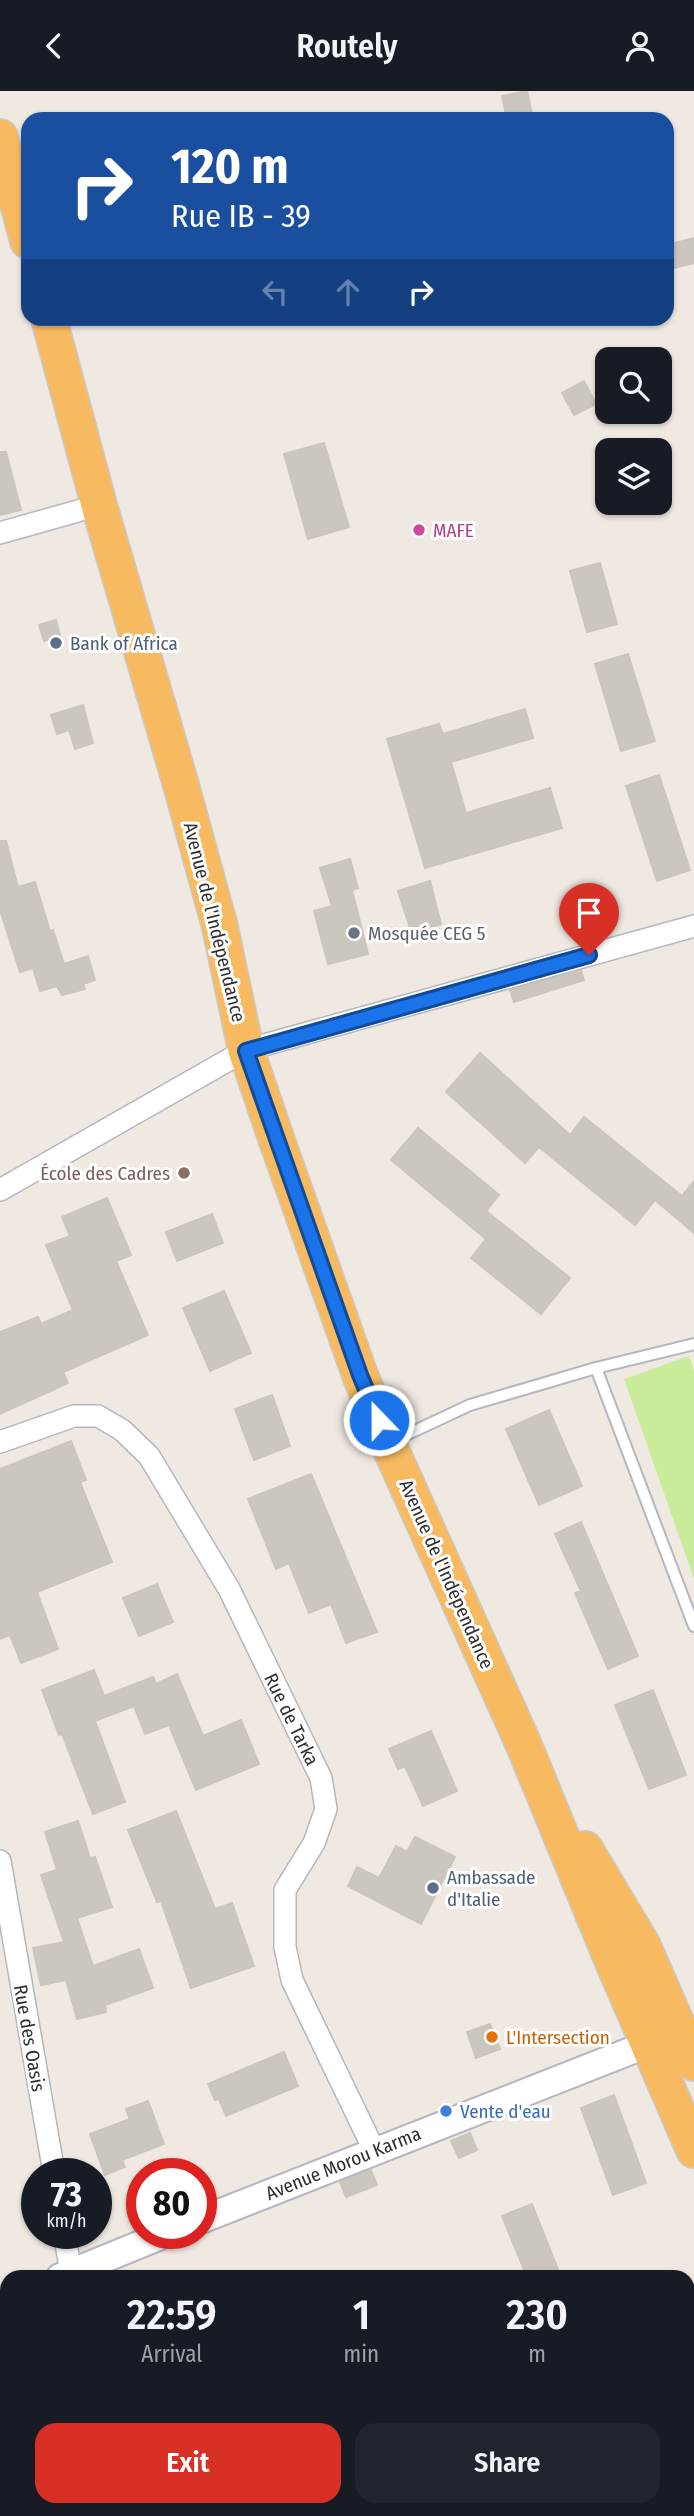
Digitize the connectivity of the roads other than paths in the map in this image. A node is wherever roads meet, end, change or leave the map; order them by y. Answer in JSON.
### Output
{"nodes":[{"id":1,"x":0,"y":137,"type":"edge"},
{"id":2,"x":21,"y":215,"type":"edge"},
{"id":3,"x":51,"y":326,"type":"edge"},
{"id":4,"x":99,"y":505,"type":"junction"},
{"id":5,"x":0,"y":533,"type":"edge"},
{"id":6,"x":694,"y":926,"type":"edge"},
{"id":7,"x":246,"y":1051,"type":"junction"},
{"id":8,"x":0,"y":1191,"type":"edge"},
{"id":9,"x":694,"y":1344,"type":"edge"},
{"id":10,"x":596,"y":1367,"type":"junction"},
{"id":11,"x":0,"y":1442,"type":"edge"},
{"id":12,"x":388,"y":1443,"type":"junction"},
{"id":13,"x":694,"y":1626,"type":"edge"},
{"id":14,"x":523,"y":1743,"type":"junction"},
{"id":15,"x":0,"y":1861,"type":"edge"},
{"id":16,"x":690,"y":2041,"type":"edge"},
{"id":17,"x":648,"y":2044,"type":"junction"},
{"id":18,"x":374,"y":2150,"type":"junction"},
{"id":19,"x":694,"y":2150,"type":"edge"},
{"id":20,"x":51,"y":2158,"type":"edge"},
{"id":21,"x":217,"y":2214,"type":"edge"},
{"id":22,"x":64,"y":2249,"type":"edge"},
{"id":23,"x":128,"y":2249,"type":"edge"},
{"id":24,"x":65,"y":2270,"type":"edge"},
{"id":25,"x":75,"y":2270,"type":"edge"}],
"edges":[{"from":1,"to":2,"type":"highway"},
{"from":3,"to":4,"type":"highway","name":"Avenue de l'Indépendance"},
{"from":4,"to":5,"type":"street"},
{"from":4,"to":7,"type":"highway","name":"Avenue de l'Indépendance"},
{"from":6,"to":7,"type":"street"},
{"from":7,"to":8,"type":"street"},
{"from":7,"to":12,"type":"highway","name":"Avenue de l'Indépendance"},
{"from":9,"to":10,"type":"lane"},
{"from":10,"to":12,"type":"lane"},
{"from":10,"to":13,"type":"lane"},
{"from":11,"to":18,"type":"street","name":"Rue de Tarka"},
{"from":12,"to":14,"type":"highway","name":"Avenue de l'Indépendance"},
{"from":14,"to":16,"type":"highway","name":"Avenue de l'Indépendance"},
{"from":14,"to":17,"type":"highway","name":"Avenue de l'Indépendance"},
{"from":15,"to":20,"type":"street","name":"Rue des Oasis"},
{"from":16,"to":17,"type":"street","name":"Avenue Morou Karma"},
{"from":17,"to":18,"type":"street","name":"Avenue Morou Karma"},
{"from":17,"to":19,"type":"highway","name":"Avenue de l'Indépendance"},
{"from":18,"to":21,"type":"street","name":"Avenue Morou Karma"},
{"from":22,"to":24,"type":"street"},
{"from":23,"to":25,"type":"street"}]}
